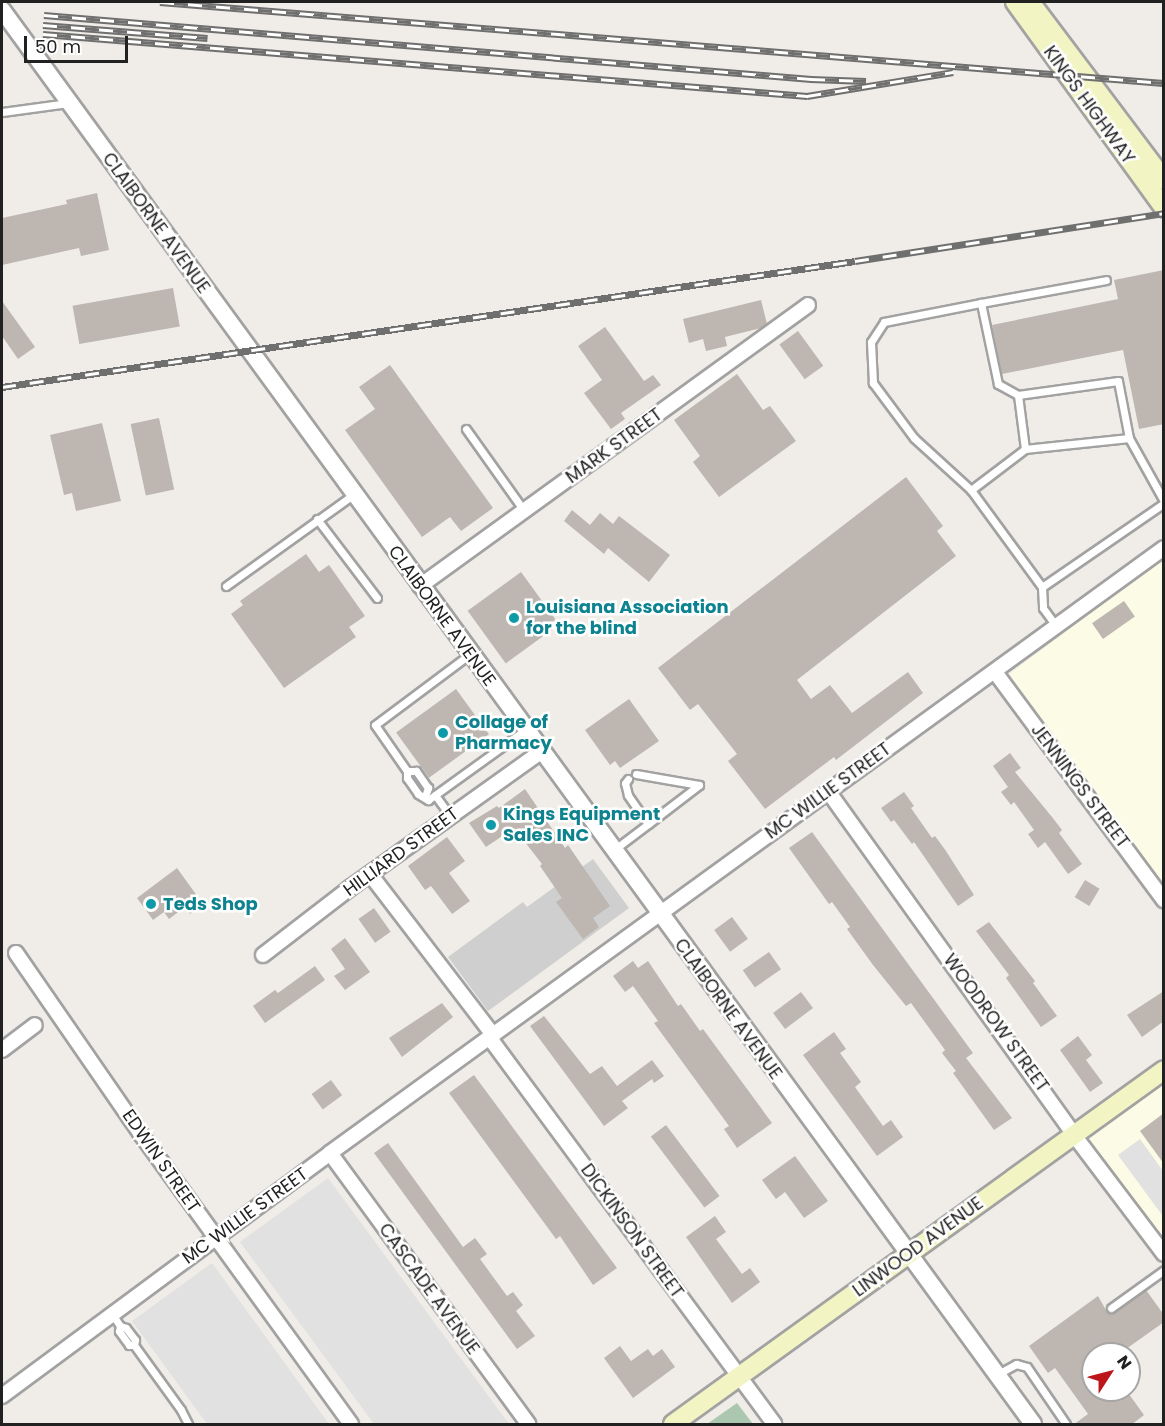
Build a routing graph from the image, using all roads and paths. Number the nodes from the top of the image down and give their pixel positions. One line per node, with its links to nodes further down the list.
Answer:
1 (1015, 2): 7 (main road, KINGS HIGHWAY)
2 (1030, 2): 6 (main road, KINGS HIGHWAY)
3 (2, 10): 4 (street, CLAIBORNE AVENUE)
4 (68, 103): 5 (lane); 16 (street, CLAIBORNE AVENUE)
5 (2, 112)
6 (1164, 180)
7 (1164, 208)
8 (1106, 280): 9 (lane)
9 (981, 303): 11 (lane); 15 (lane)
10 (808, 305): 18 (street, MARK STREET)
11 (1018, 394): 13 (lane); 14 (lane)
12 (466, 429): 18 (lane)
13 (1129, 438): 14 (lane); 17 (lane)
14 (1025, 449): 15 (lane)
15 (970, 490): 23 (lane)
16 (354, 494): 19 (lane); 22 (street, CLAIBORNE AVENUE)
17 (1164, 502): 23 (lane)
18 (525, 512): 22 (street, MARK STREET)
19 (317, 519): 21 (lane); 24 (lane)
20 (1164, 548): 25 (street, MC WILLIE STREET)
21 (226, 586)
22 (420, 586): 26 (street, CLAIBORNE AVENUE)
23 (1042, 587): 25 (lane)
24 (377, 598)
25 (1056, 626): 27 (street, MC WILLIE STREET)
26 (470, 654): 28 (street, CLAIBORNE AVENUE); 30 (lane)
27 (995, 672): 33 (street, MC WILLIE STREET); 40 (street, JENNINGS STREET)
28 (525, 730): 29 (street, CLAIBORNE AVENUE); 34 (lane)
29 (541, 752): 36 (street, HILLIARD STREET); 38 (street, CLAIBORNE AVENUE)
30 (407, 771): 35 (lane); 35 (lane)
31 (636, 774): 37 (lane)
32 (628, 779): 37 (lane)
33 (828, 790): 41 (street, MC WILLIE STREET); 48 (street, WOODROW STREET)
34 (435, 795): 35 (lane); 36 (lane)
35 (425, 796)
36 (450, 816): 39 (street, HILLIARD STREET)
37 (648, 824): 38 (lane)
38 (613, 850): 41 (street, CLAIBORNE AVENUE)
39 (370, 874): 43 (street, HILLIARD STREET); 45 (street, DICKINSON STREET)
40 (1164, 900)
41 (659, 914): 45 (street, MC WILLIE STREET); 52 (street, CLAIBORNE AVENUE)
42 (16, 953): 50 (street, EDWIN STREET)
43 (263, 955)
44 (35, 1025): 46 (street)
45 (491, 1036): 49 (street, MC WILLIE STREET); 57 (street, DICKINSON STREET)
46 (2, 1050)
47 (1164, 1070): 48 (main road, LINWOOD AVENUE)
48 (1074, 1135): 51 (street, WOODROW STREET); 52 (main road, LINWOOD AVENUE)
49 (330, 1153): 50 (street, MC WILLIE STREET); 61 (street, CASCADE AVENUE)
50 (215, 1238): 55 (street, MC WILLIE STREET); 60 (street, EDWIN STREET)
51 (1162, 1250)
52 (908, 1255): 56 (street, CLAIBORNE AVENUE); 57 (main road, LINWOOD AVENUE)
53 (1164, 1270): 54 (lane)
54 (1111, 1308)
55 (112, 1314): 58 (street, MC WILLIE STREET); 59 (lane)
56 (996, 1375): 64 (street, CLAIBORNE AVENUE); 65 (lane)
57 (739, 1377): 62 (main road, LINWOOD AVENUE); 63 (street, DICKINSON STREET)
58 (2, 1396)
59 (188, 1425)
60 (351, 1425)
61 (528, 1425)
62 (673, 1425)
63 (774, 1425)
64 (1033, 1425)
65 (1066, 1425)

